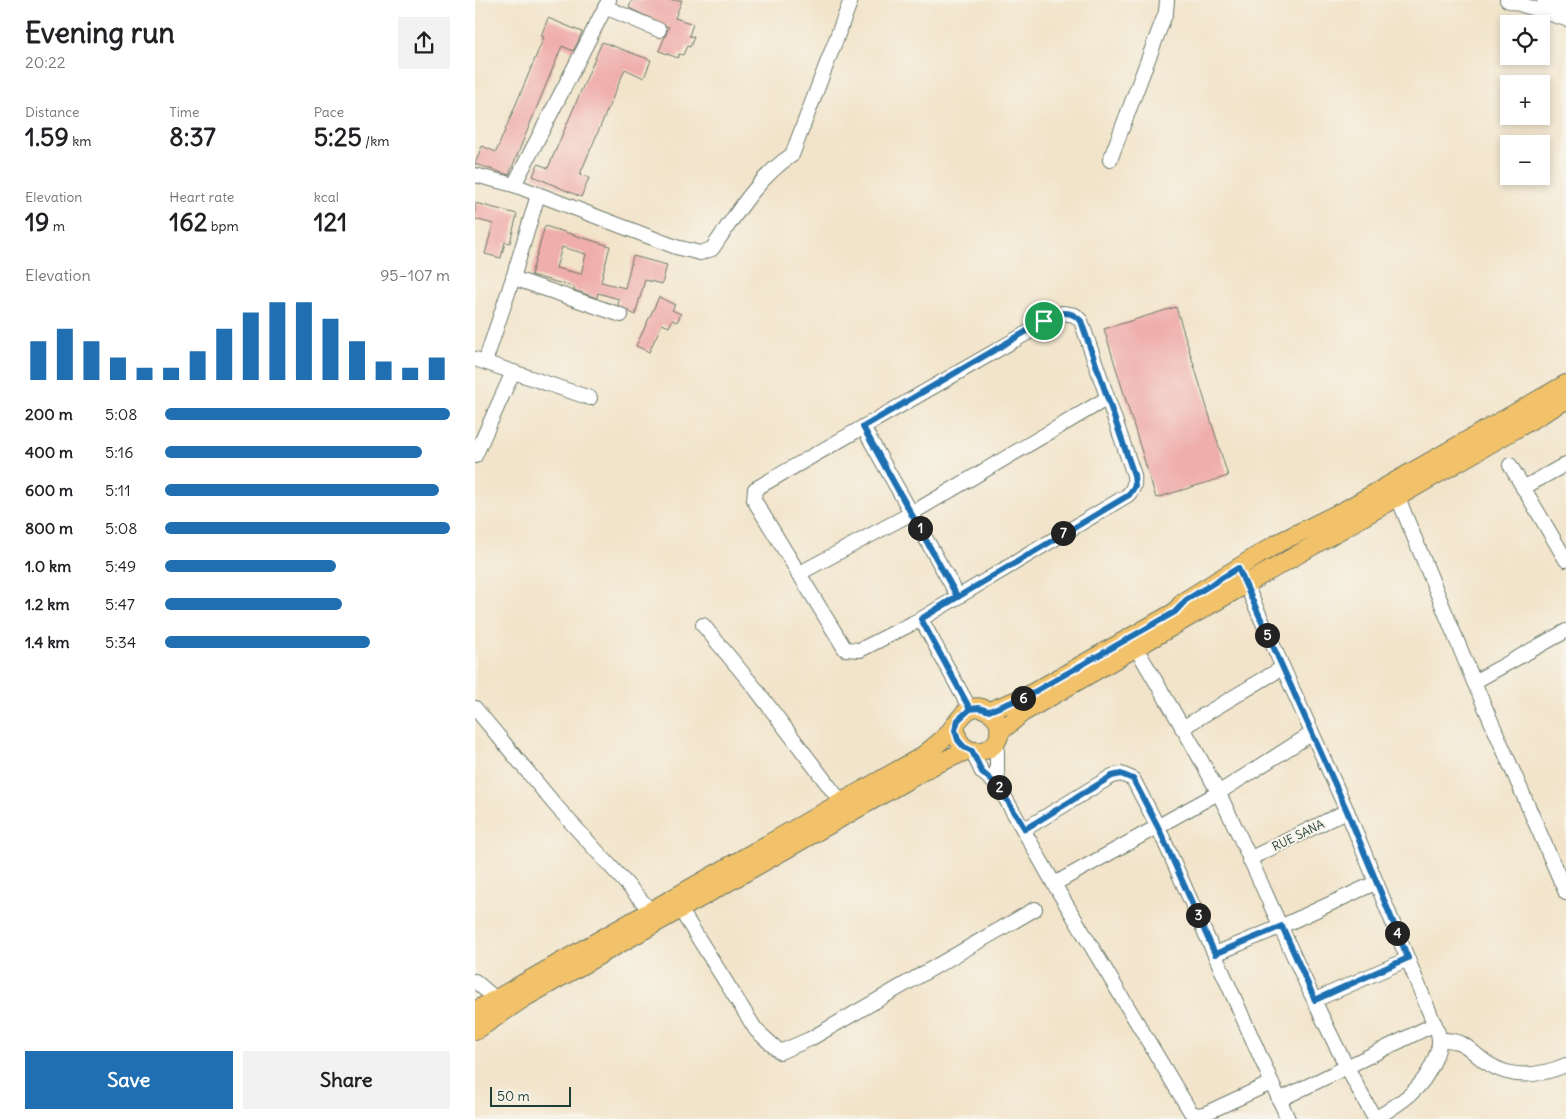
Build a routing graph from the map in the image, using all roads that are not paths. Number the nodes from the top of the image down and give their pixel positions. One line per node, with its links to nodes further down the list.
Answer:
1 (851, 0): 12 (street)
2 (1167, 0): 9 (street)
3 (1507, 0): 7 (street)
4 (1544, 0): 6 (street)
5 (607, 4): 8 (street); 11 (street)
6 (1566, 7)
7 (1566, 19)
8 (659, 30)
9 (1110, 160)
10 (475, 175): 11 (street)
11 (514, 185): 12 (street)
12 (538, 195): 13 (street)
13 (513, 278): 14 (street); 15 (street)
14 (621, 315)
15 (480, 361): 16 (street)
16 (513, 372): 18 (street); 22 (street)
17 (1566, 384): 29 (main road)
18 (590, 398)
19 (1106, 399): 21 (street); 27 (street); 32 (street)
20 (1566, 400): 26 (main road)
21 (863, 427): 27 (street); 30 (street)
22 (475, 456)
23 (1566, 464): 25 (street)
24 (1510, 465): 25 (street)
25 (1523, 488): 28 (street)
26 (1398, 498): 31 (main road); 38 (street)
27 (912, 513): 30 (street); 32 (street)
28 (1566, 560)
29 (1238, 568): 31 (street); 41 (main road)
30 (798, 574): 33 (street)
31 (1246, 585): 36 (main road); 37 (street)
32 (957, 596): 33 (street)
33 (921, 619): 40 (street)
34 (703, 625): 49 (street)
35 (1566, 631): 38 (street)
36 (1136, 648): 43 (street); 45 (main road)
37 (1282, 668): 43 (street); 44 (street)
38 (1473, 682): 56 (street)
39 (475, 708): 59 (street)
40 (970, 709): 41 (main road); 42 (main road)
41 (989, 711): 45 (main road)
42 (956, 726): 46 (main road); 49 (main road)
43 (1182, 728): 48 (street)
44 (1311, 734): 48 (street); 50 (street)
45 (998, 737): 46 (main road); 47 (street)
46 (970, 750): 47 (street); 58 (main road)
47 (999, 787): 52 (street)
48 (1217, 793): 51 (street); 53 (street)
49 (841, 802): 59 (main road)
50 (1347, 811): 53 (street, RUE SANA); 54 (street)
51 (1158, 827): 52 (street); 55 (street); 61 (street)
52 (1025, 829): 55 (street)
53 (1249, 859): 60 (street)
54 (1375, 883): 60 (street); 62 (street)
55 (1054, 884): 74 (street)
56 (1566, 893)
57 (1035, 909): 58 (street)
58 (680, 910): 68 (main road)
59 (651, 911): 64 (main road)
60 (1282, 926): 61 (street); 65 (street)
61 (1215, 954): 72 (street)
62 (1408, 958): 65 (street); 67 (street)
63 (475, 981): 64 (street)
64 (496, 999): 66 (main road)
65 (1315, 1000): 71 (street)
66 (475, 1011)
67 (1435, 1024): 69 (street); 71 (street)
68 (475, 1031)
69 (1440, 1040): 70 (street); 76 (street)
70 (1566, 1065)
71 (1347, 1068): 73 (street); 76 (street)
72 (1271, 1083): 73 (street); 74 (street)
73 (1279, 1100): 75 (street)
74 (1194, 1116)
75 (1288, 1119)
76 (1375, 1119)

